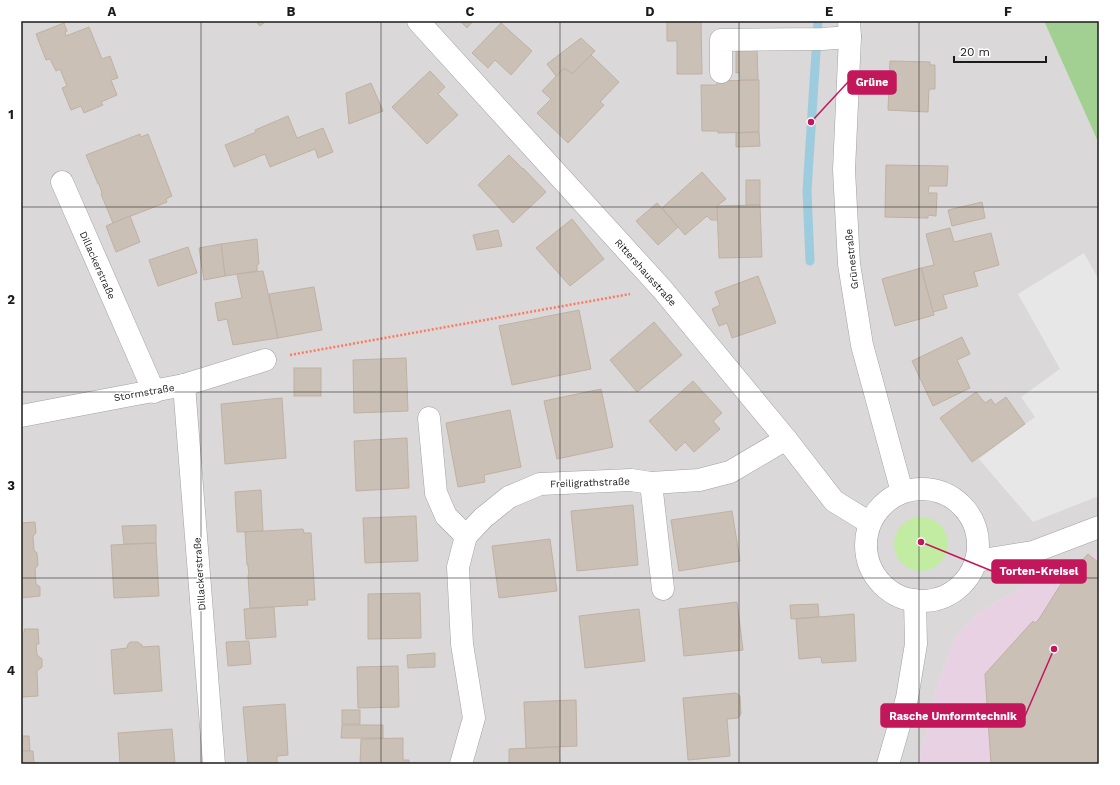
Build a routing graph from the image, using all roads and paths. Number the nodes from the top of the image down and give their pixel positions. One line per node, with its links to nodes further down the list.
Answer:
1 (418, 21): 5 (street, Rittershausstraße)
2 (849, 29): 3 (street); 13 (street, Grünestraße)
3 (721, 72)
4 (62, 182): 8 (street, Dillackerstraße)
5 (662, 288): 6 (path); 11 (street, Rittershausstraße)
6 (265, 360): 7 (street, Stormstraße)
7 (184, 385): 8 (street, Stormstraße); 20 (street, Dillackerstraße)
8 (154, 392): 9 (street, Stormstraße)
9 (21, 416)
10 (429, 418): 16 (street)
11 (786, 439): 12 (street, Freiligrathstraße); 14 (street, Rittershausstraße)
12 (651, 483): 16 (street, Freiligrathstraße); 18 (street)
13 (902, 492): 14 (street); 17 (street)
14 (870, 523): 19 (street)
15 (1099, 527): 17 (street)
16 (466, 536): 21 (street)
17 (976, 561): 19 (street)
18 (663, 589)
19 (915, 600): 22 (street)
20 (214, 764)
21 (462, 764)
22 (888, 764)

